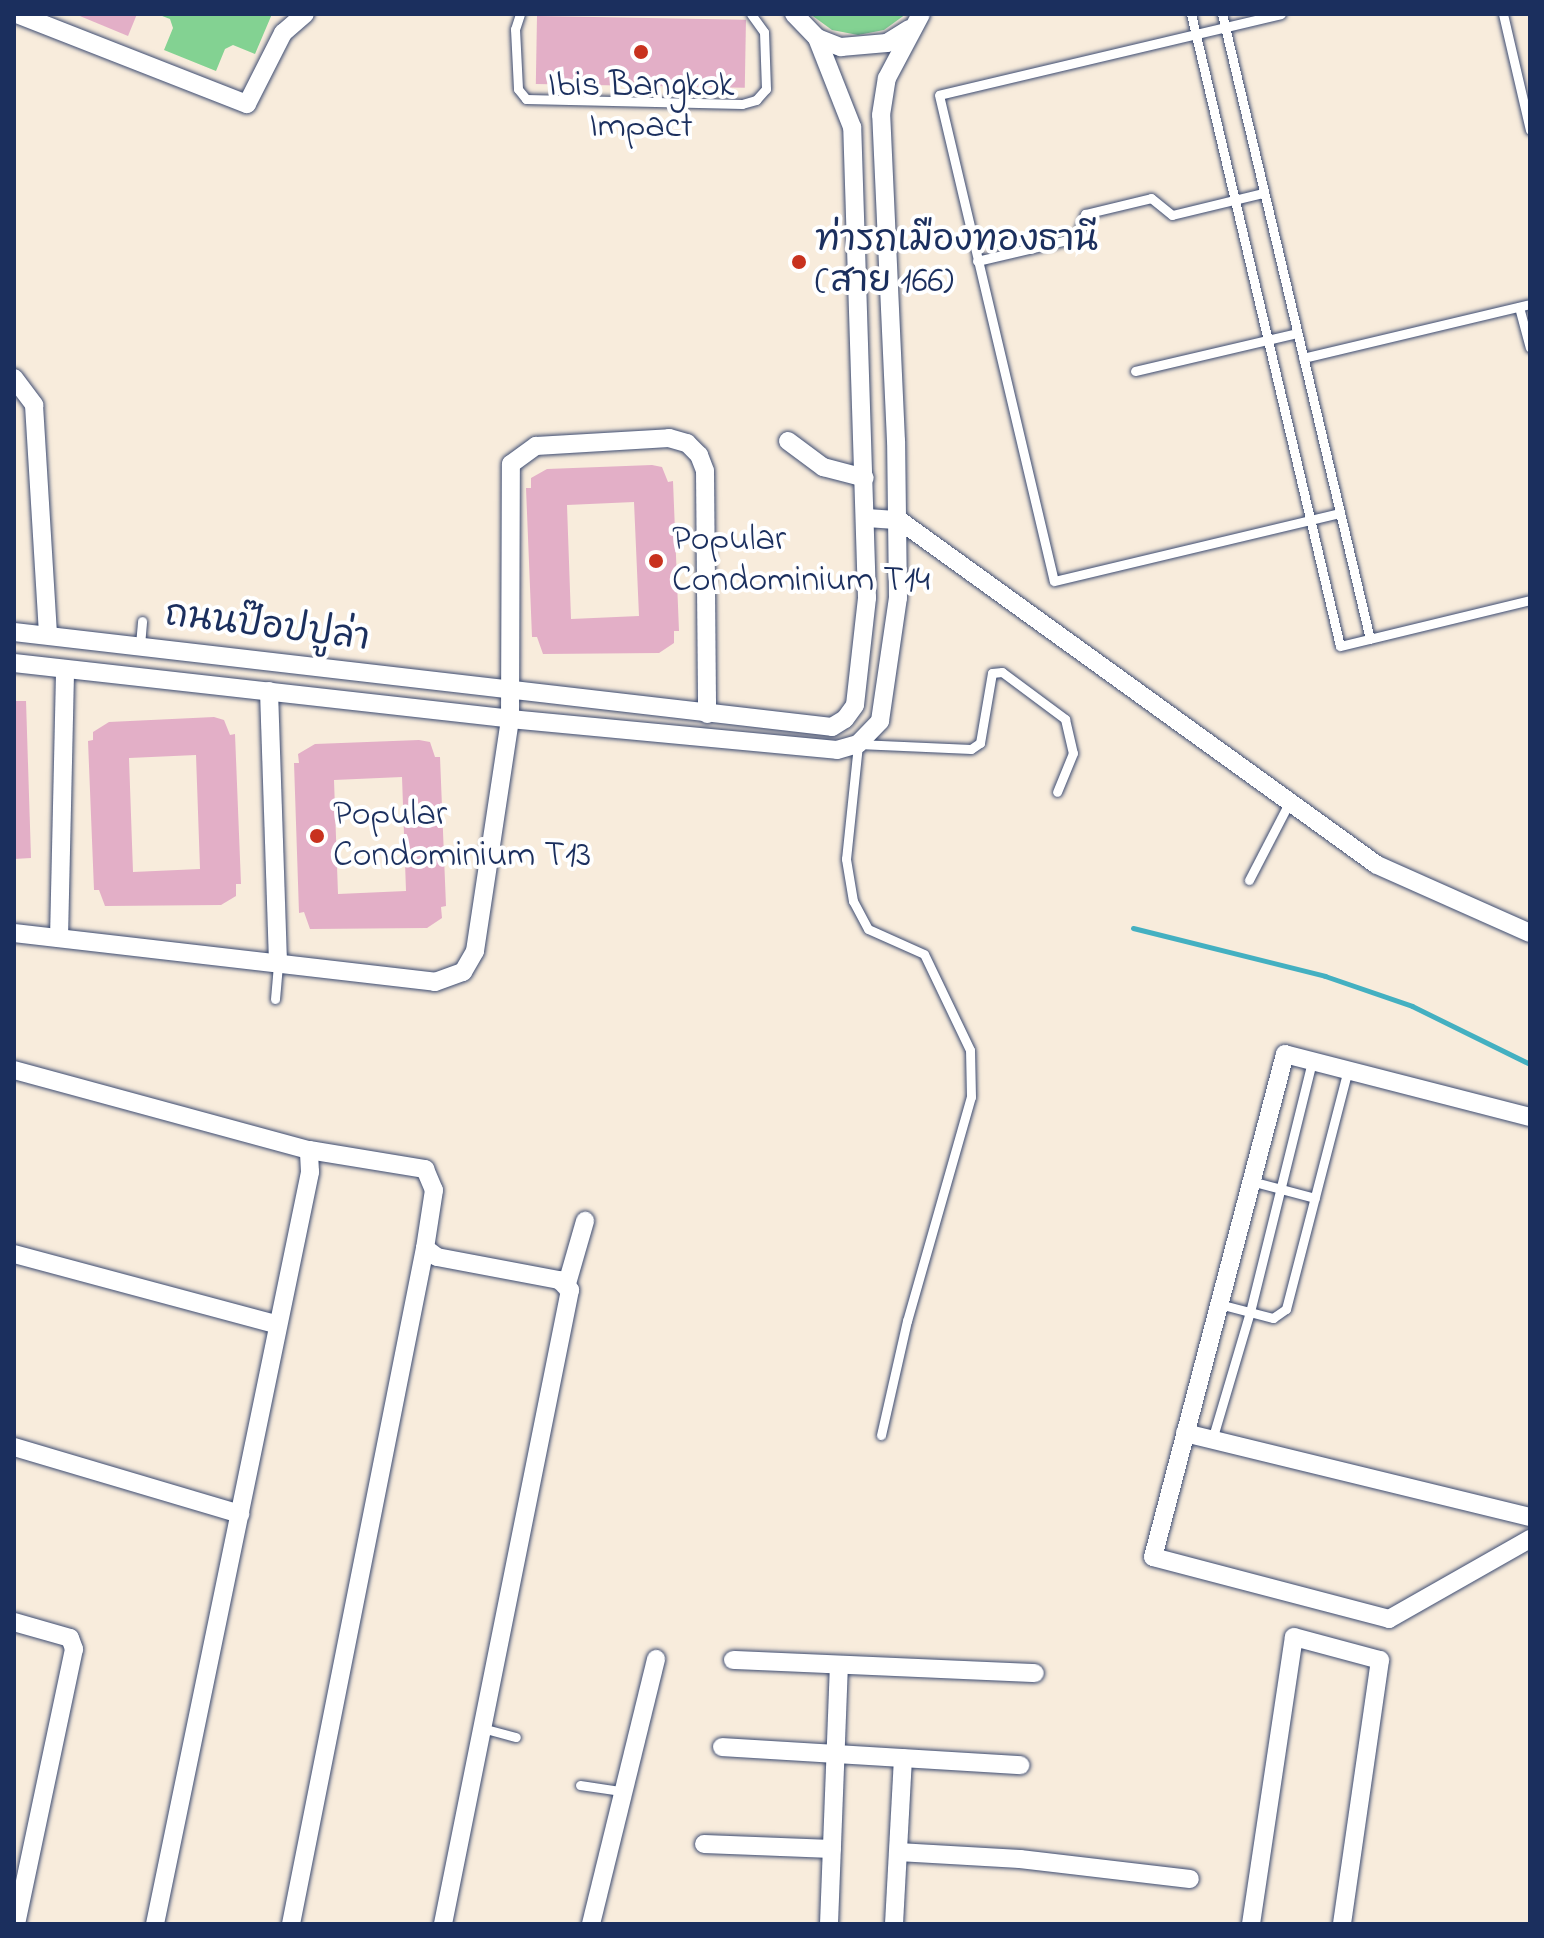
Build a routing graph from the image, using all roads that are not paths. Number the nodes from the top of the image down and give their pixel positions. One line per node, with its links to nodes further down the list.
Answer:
1 (17, 14): 2 (street)
2 (305, 14)
3 (520, 14): 4 (lane)
4 (751, 14)
5 (794, 14): 13 (street)
6 (1191, 14): 12 (lane)
7 (1222, 14): 11 (lane)
8 (1281, 14): 11 (lane)
9 (1503, 14): 14 (lane)
10 (916, 21): 13 (street); 18 (street)
11 (1225, 27): 12 (lane); 15 (lane)
12 (1195, 34): 16 (lane); 17 (lane)
13 (817, 38): 19 (street)
14 (1530, 130)
15 (1263, 193): 16 (lane); 22 (lane)
16 (1233, 200): 17 (lane); 23 (lane)
17 (977, 261): 33 (lane)
18 (886, 267): 19 (street); 32 (street)
19 (853, 269): 29 (street)
20 (1530, 304): 21 (lane)
21 (1519, 307): 24 (lane); 25 (lane)
22 (1297, 333): 23 (lane); 25 (lane)
23 (1267, 340): 26 (lane); 33 (lane)
24 (1530, 348)
25 (1303, 358): 30 (lane)
26 (1135, 371)
27 (14, 378): 37 (street)
28 (788, 441): 29 (street)
29 (865, 478): 31 (street)
30 (1340, 513): 33 (lane); 38 (lane)
31 (867, 518): 32 (street); 46 (street)
32 (899, 520): 47 (street); 49 (street)
33 (1310, 520): 38 (lane)
34 (1530, 600): 38 (lane)
35 (142, 621): 39 (lane)
36 (14, 632): 37 (street, ถนนป๊อปปูล่า)
37 (48, 635): 39 (street, ถนนป๊อปปูล่า)
38 (1370, 639)
39 (140, 645): 43 (street, ถนนป๊อปปูล่า)
40 (14, 663): 41 (street, ถนนป๊อปปูล่า)
41 (65, 669): 42 (street, ถนนป๊อปปูล่า); 53 (street)
42 (269, 691): 45 (street, ถนนป๊อปปูล่า); 54 (street)
43 (512, 691): 44 (street, ถนนป๊อปปูล่า); 44 (street); 45 (street)
44 (707, 714): 46 (street, ถนนป๊อปปูล่า)
45 (510, 719): 47 (street, ถนนป๊อปปูล่า); 54 (street)
46 (845, 719): 47 (street)
47 (858, 744): 48 (lane); 72 (lane)
48 (1057, 792)
49 (1290, 801): 50 (lane); 52 (street)
50 (1249, 880)
51 (14, 933): 53 (street)
52 (1530, 933)
53 (59, 938): 54 (street)
54 (278, 964): 55 (lane)
55 (275, 999)
56 (1312, 1061): 58 (street); 61 (street); 62 (lane)
57 (14, 1070): 60 (street)
58 (1348, 1070): 59 (street); 63 (lane)
59 (1530, 1117)
60 (309, 1150): 65 (street); 70 (street)
61 (1251, 1181): 62 (lane); 68 (street)
62 (1281, 1188): 63 (lane); 69 (lane)
63 (1315, 1198): 69 (lane)
64 (585, 1221): 67 (street)
65 (425, 1248): 67 (street); 97 (street)
66 (14, 1254): 70 (street)
67 (566, 1287): 83 (street)
68 (1219, 1304): 69 (lane); 71 (street)
69 (1250, 1312): 73 (lane)
70 (276, 1324): 75 (street)
71 (1185, 1433): 73 (street); 77 (street)
72 (881, 1435)
73 (1212, 1440): 76 (street)
74 (14, 1447): 75 (street)
75 (240, 1514): 96 (street)
76 (1530, 1517)
77 (1530, 1539)
78 (14, 1622): 95 (street)
79 (656, 1659): 90 (street)
80 (733, 1660): 81 (street)
81 (839, 1665): 82 (street); 86 (street)
82 (1035, 1673)
83 (482, 1728): 84 (lane); 98 (street)
84 (516, 1737)
85 (722, 1747): 86 (street)
86 (836, 1754): 87 (street); 92 (street)
87 (903, 1758): 88 (street); 93 (street)
88 (1020, 1765)
89 (580, 1785): 90 (lane)
90 (620, 1791): 99 (street)
91 (704, 1844): 92 (street)
92 (832, 1849): 100 (street)
93 (898, 1852): 94 (street); 101 (street)
94 (1190, 1879)
95 (16, 1924)
96 (155, 1924)
97 (291, 1924)
98 (443, 1924)
99 (591, 1924)
100 (829, 1924)
101 (894, 1924)
102 (1251, 1924): 103 (street)
103 (1342, 1924)

